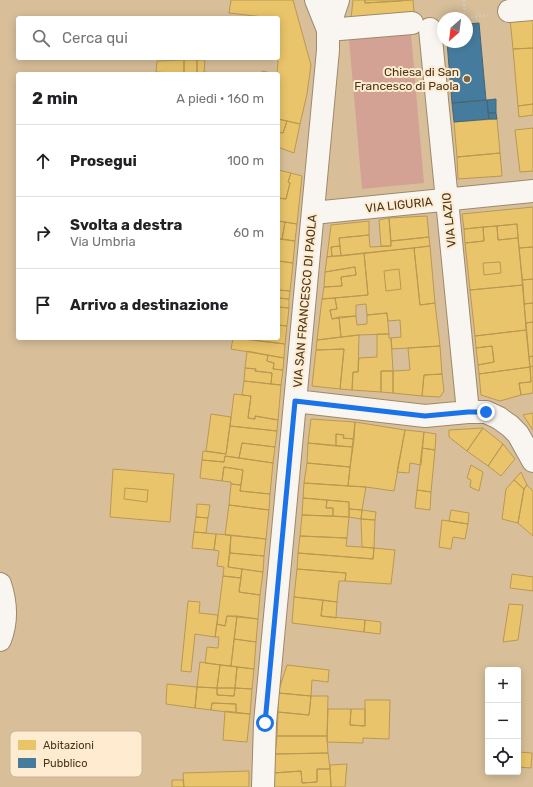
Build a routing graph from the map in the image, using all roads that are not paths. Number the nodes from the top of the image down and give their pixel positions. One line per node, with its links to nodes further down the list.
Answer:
1 (316, 0): 5 (street, VIA SAN FRANCESCO DI PAOLA)
2 (338, 0): 5 (street, VIA SAN FRANCESCO DI PAOLA)
3 (533, 9): 4 (street)
4 (509, 11)
5 (328, 30): 7 (street, VIA LAZIO); 8 (street, VIA SAN FRANCESCO DI PAOLA)
6 (533, 191): 7 (street, VIA LIGURIA)
7 (447, 200): 8 (street, VIA LIGURIA); 10 (street, VIA LAZIO)
8 (313, 213): 9 (street, VIA SAN FRANCESCO DI PAOLA)
9 (295, 401): 10 (street); 14 (street, VIA SAN FRANCESCO DI PAOLA)
10 (468, 412): 11 (street)
11 (533, 461)
12 (0, 584): 13 (street)
13 (0, 640)
14 (263, 787)

